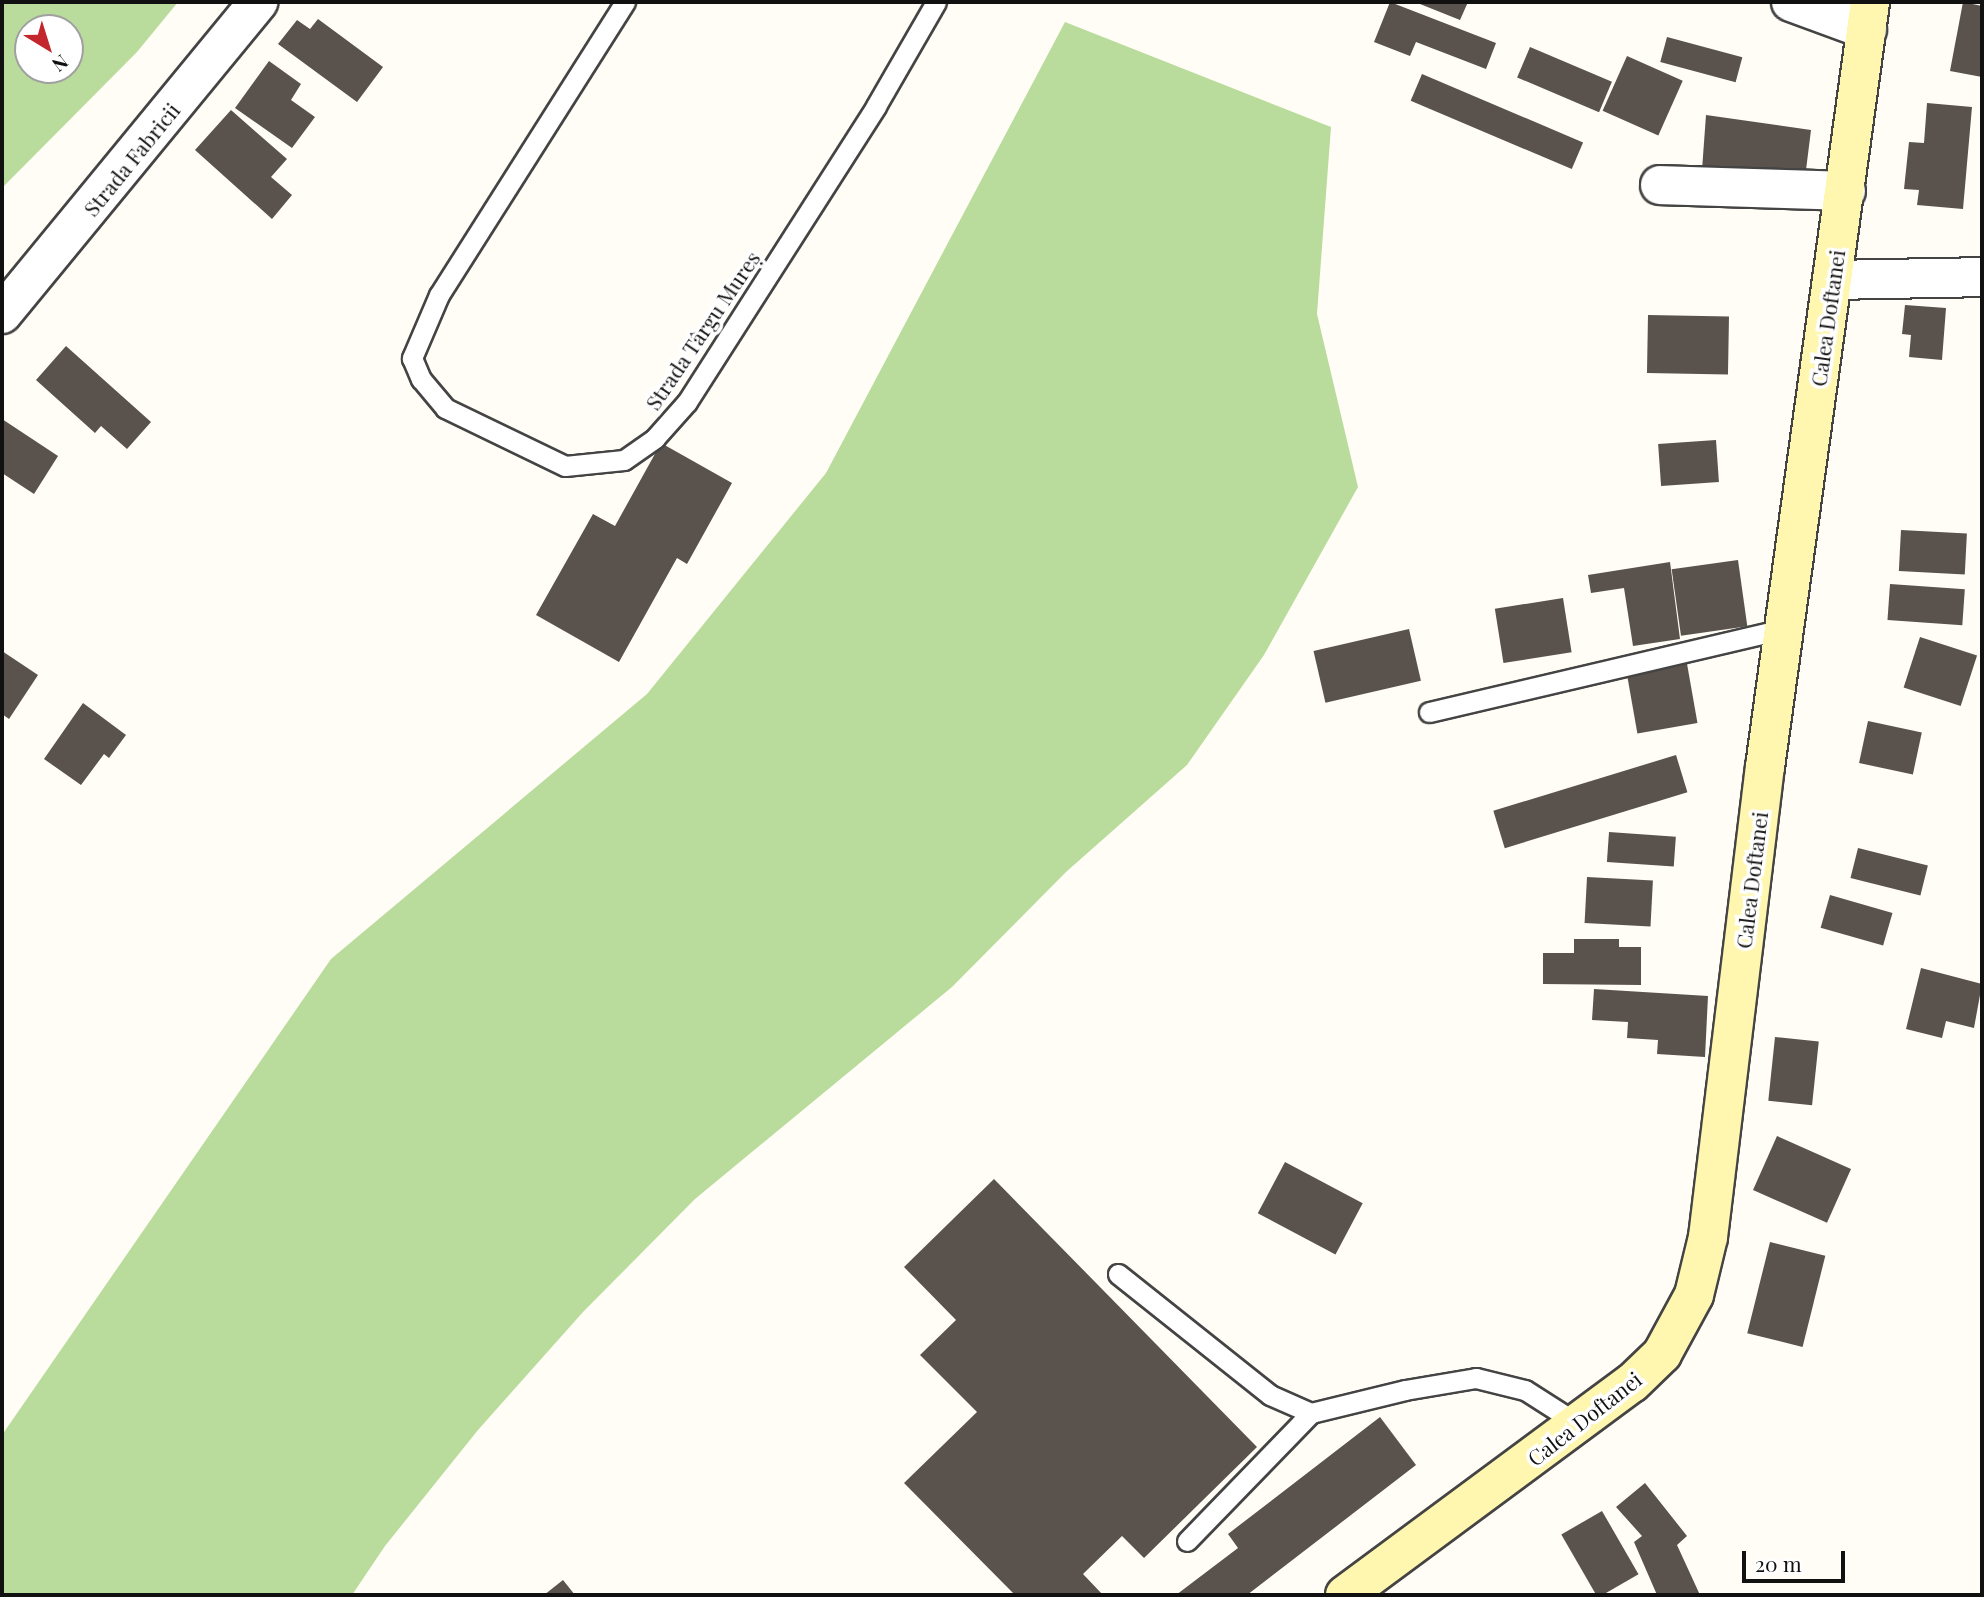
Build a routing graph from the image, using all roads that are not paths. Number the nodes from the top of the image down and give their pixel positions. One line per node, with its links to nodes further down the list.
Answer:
1 (258, 2): 10 (street, Strada Fabricii)
2 (625, 2): 3 (lane, Strada Târgu Mureș)
3 (936, 2)
4 (1791, 2): 5 (street)
5 (1868, 16): 7 (main road, Calea Doftanei)
6 (1660, 185): 7 (street)
7 (1846, 191): 9 (main road, Calea Doftanei)
8 (1982, 277): 9 (street)
9 (1832, 280): 11 (main road, Calea Doftanei)
10 (2, 314)
11 (1784, 629): 12 (lane); 15 (main road, Calea Doftanei)
12 (1429, 712)
13 (1118, 1274): 14 (lane)
14 (1311, 1413): 15 (lane); 16 (lane)
15 (1580, 1425): 17 (main road, Calea Doftanei)
16 (1186, 1541)
17 (1345, 1595)

